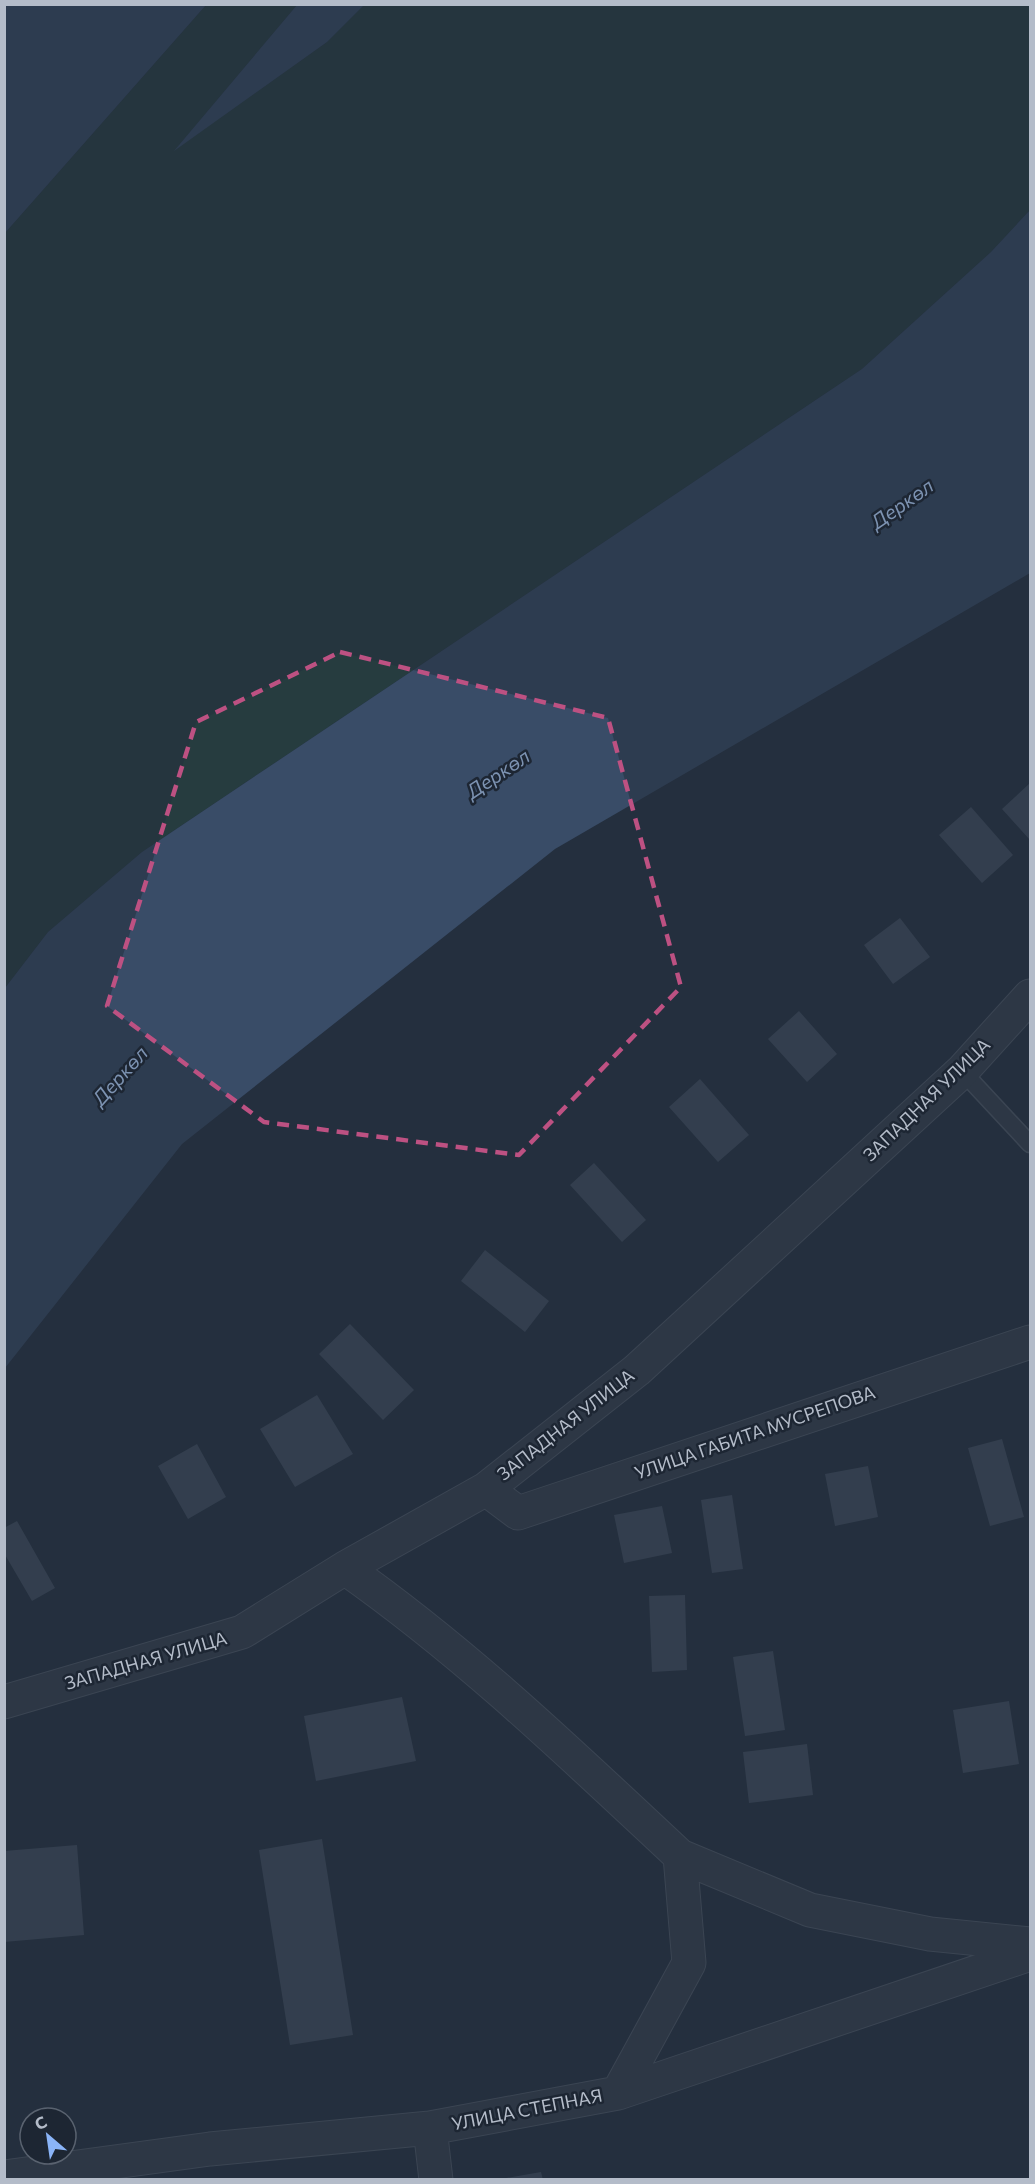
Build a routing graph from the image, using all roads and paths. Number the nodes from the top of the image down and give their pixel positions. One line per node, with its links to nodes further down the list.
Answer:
1 (1030, 996): 2 (street, ЗАПАДНАЯ УЛИЦА)
2 (962, 1071): 3 (lane); 5 (street, ЗАПАДНАЯ УЛИЦА)
3 (1030, 1144)
4 (1030, 1342): 5 (street, УЛИЦА ГАБИТА МУСРЕПОВА)
5 (486, 1489): 6 (street, ЗАПАДНАЯ УЛИЦА)
6 (345, 1568): 7 (street, ЗАПАДНАЯ УЛИЦА); 8 (street)
7 (4, 1702)
8 (680, 1856): 9 (street); 11 (street)
9 (1030, 1944)
10 (1030, 1954): 11 (street, УЛИЦА СТЕПНАЯ)
11 (618, 2093): 12 (street, УЛИЦА СТЕПНАЯ)
12 (430, 2128): 13 (street, УЛИЦА СТЕПНАЯ); 14 (street)
13 (4, 2177)
14 (436, 2180)

